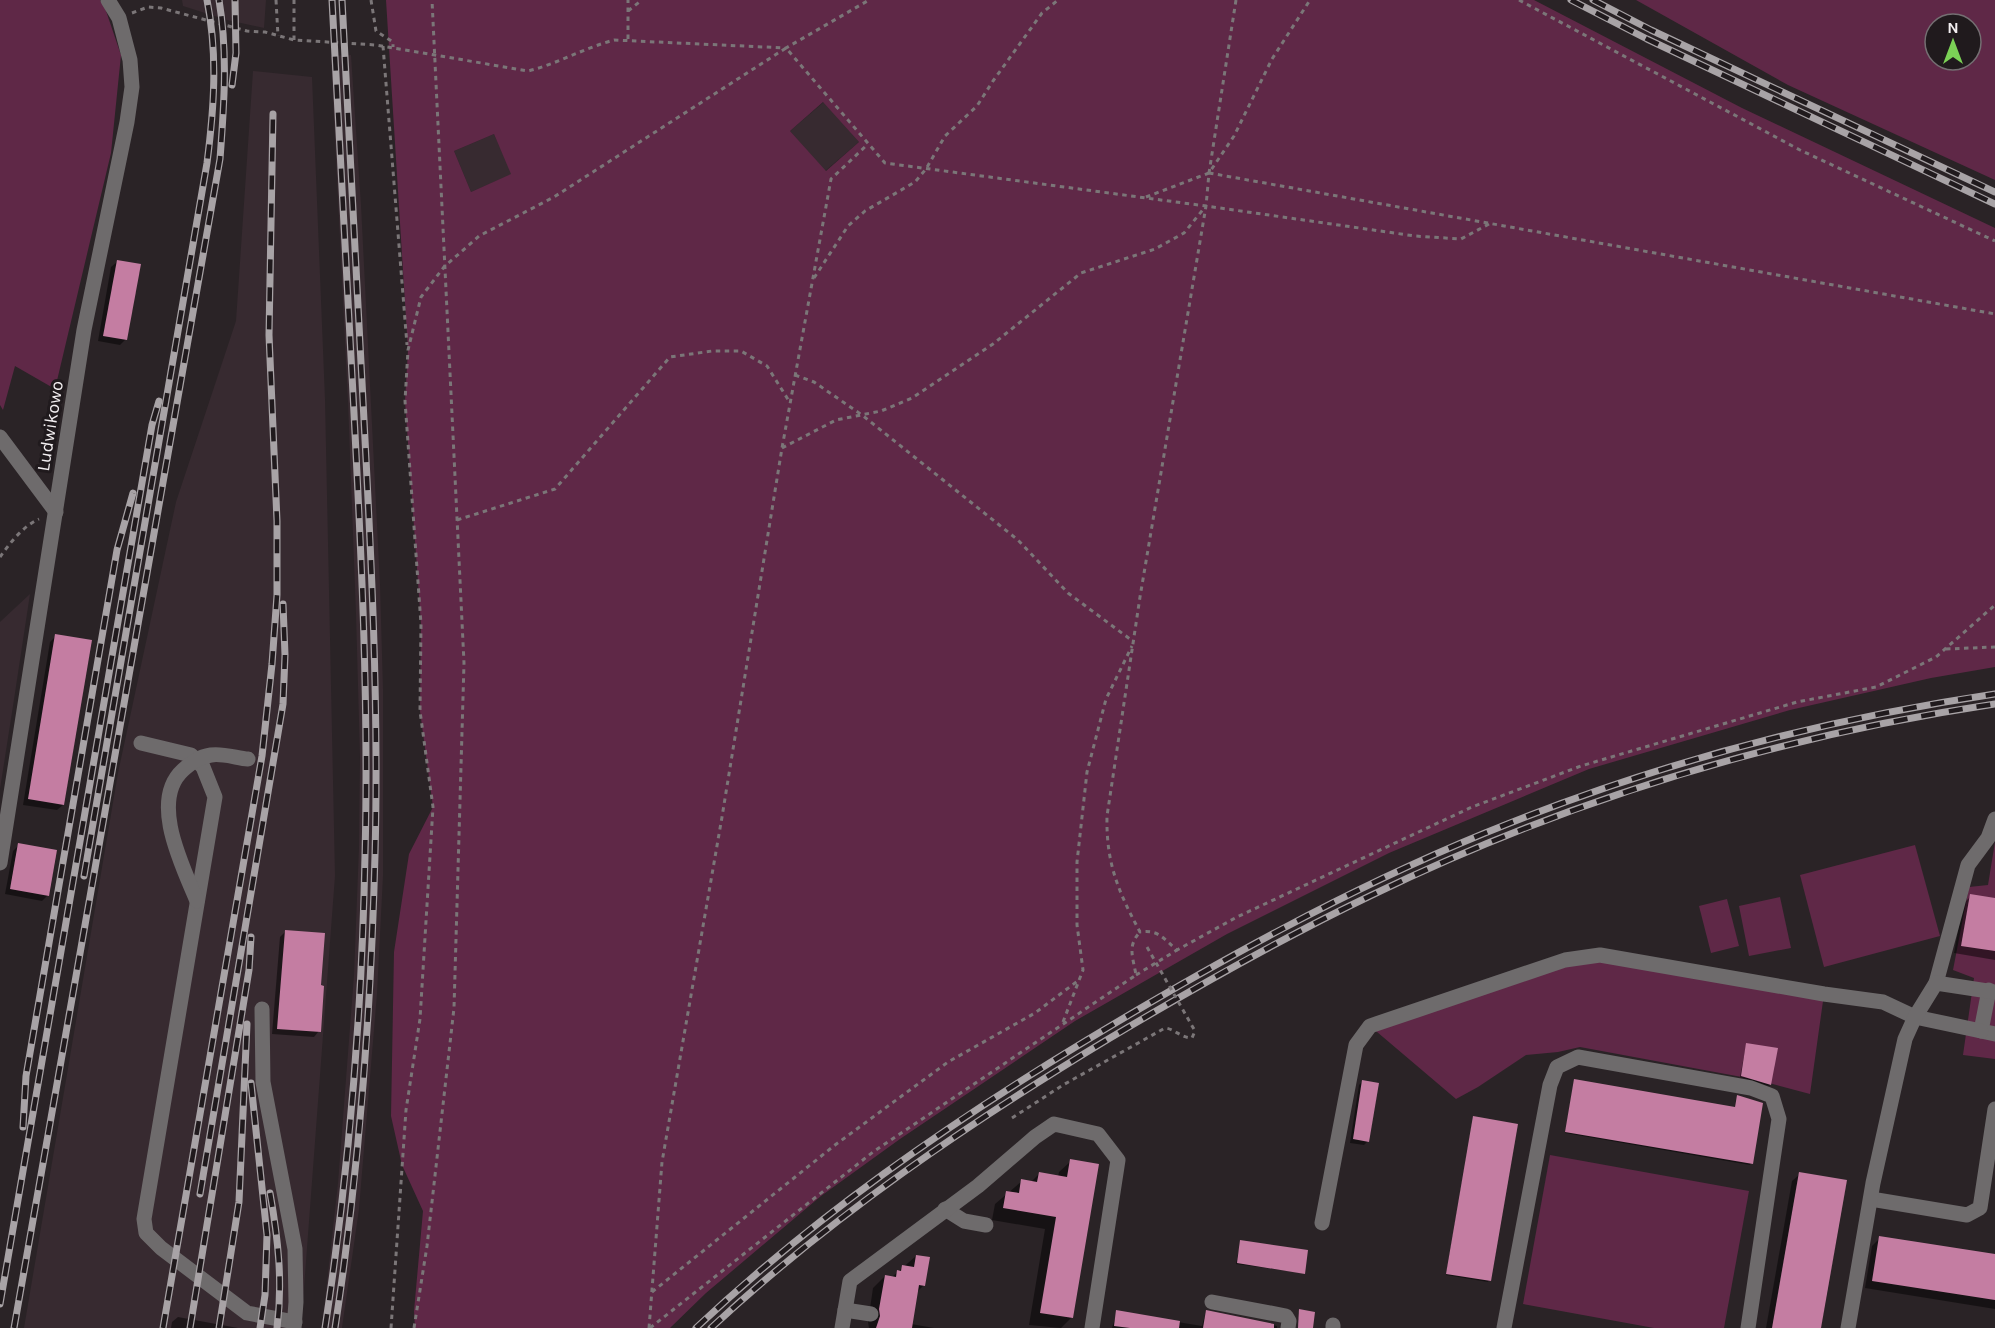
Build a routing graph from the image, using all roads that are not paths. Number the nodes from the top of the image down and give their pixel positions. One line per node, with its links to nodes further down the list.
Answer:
1 (108, 0): 3 (street, Ludwikowo)
2 (0, 437): 3 (street)
3 (56, 512): 8 (street, Ludwikowo)
4 (141, 743): 5 (street)
5 (195, 759): 6 (street); 9 (street); 9 (street)
6 (248, 759)
7 (1995, 819): 10 (street)
8 (0, 863)
9 (198, 902): 23 (street)
10 (1936, 983): 11 (street); 13 (street)
11 (1992, 991): 14 (street)
12 (262, 1009): 23 (street)
13 (1914, 1017): 14 (street); 16 (street); 18 (street)
14 (1988, 1032)
15 (1995, 1109): 16 (street)
16 (1871, 1199): 29 (street)
17 (945, 1209): 19 (street); 21 (street); 25 (street)
18 (1322, 1223)
19 (986, 1225)
20 (1212, 1302): 26 (street)
21 (845, 1310): 22 (street); 24 (street)
22 (871, 1314)
23 (295, 1325)
24 (842, 1328)
25 (1092, 1328)
26 (1288, 1328)
27 (1504, 1328): 28 (street)
28 (1748, 1328)
29 (1848, 1328)

